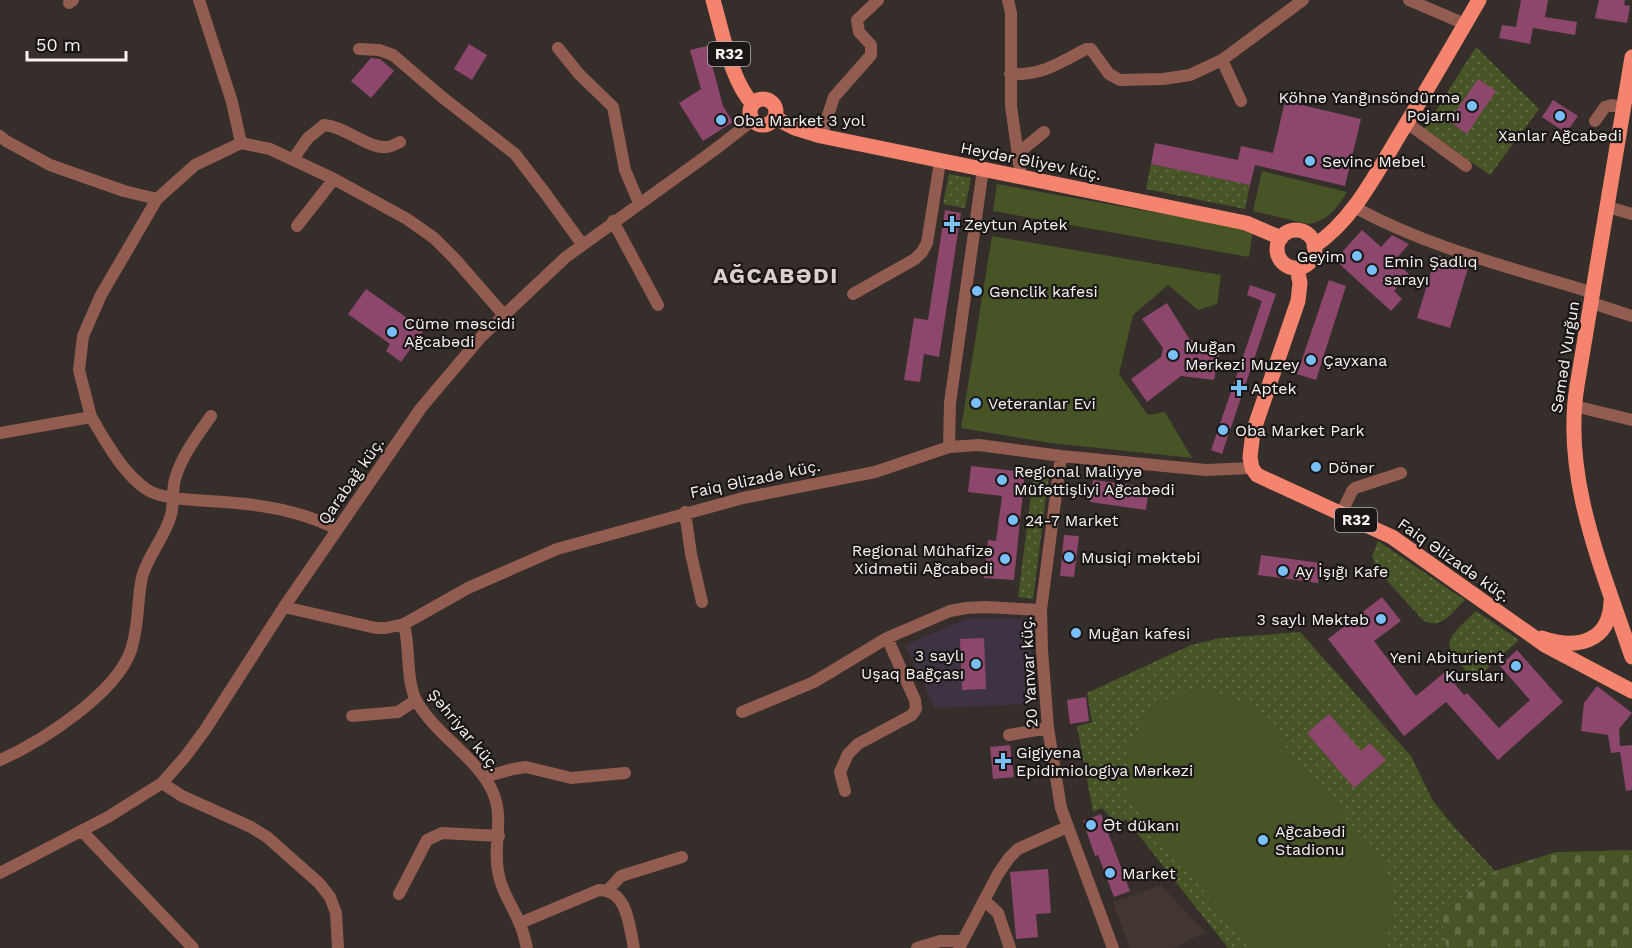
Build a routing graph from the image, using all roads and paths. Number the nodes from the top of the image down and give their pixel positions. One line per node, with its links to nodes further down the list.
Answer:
1 (199, 0): 25 (street)
2 (713, 0): 15 (main road, R32)
3 (878, 0): 23 (street)
4 (1008, 0): 13 (street)
5 (1303, 0): 12 (street)
6 (1409, 0): 8 (street)
7 (1479, 0): 8 (main road)
8 (1465, 24): 20 (main road)
9 (558, 48): 34 (street)
10 (359, 49): 41 (street)
11 (1632, 57): 16 (main road, Səməd Vurğun)
12 (1222, 60): 13 (street); 14 (street)
13 (1010, 74): 26 (street)
14 (1241, 101)
15 (753, 104): 17 (main road); 18 (main road)
16 (1623, 108): 19 (street); 36 (main road, Səməd Vurğun)
17 (775, 118): 18 (main road); 23 (main road, Heydər Əliyev küç.)
18 (753, 120): 34 (street, Qarabağ küç.)
19 (1595, 121)
20 (1407, 123): 29 (street); 35 (main road)
21 (1044, 132): 26 (street)
22 (0, 136): 33 (street)
23 (821, 136): 28 (main road, Heydər Əliyev küç.)
24 (400, 142): 27 (street)
25 (241, 143): 27 (street); 33 (street)
26 (1018, 153): 31 (street)
27 (293, 159): 32 (street)
28 (940, 162): 30 (main road, Heydər Əliyev küç.); 44 (street)
29 (1466, 166)
30 (983, 169): 31 (main road, Heydər Əliyev küç.); 54 (street)
31 (1022, 177): 40 (main road, Heydər Əliyev küç.)
32 (334, 179): 39 (street); 47 (street)
33 (157, 199): 51 (street)
34 (639, 203): 38 (street, Qarabağ küç.)
35 (1354, 207): 42 (main road); 45 (street)
36 (1608, 207): 37 (street); 45 (main road, Səməd Vurğun)
37 (1632, 214)
38 (613, 222): 41 (street, Qarabağ küç.); 46 (street)
39 (297, 226)
40 (1281, 238): 42 (main road); 43 (main road)
41 (582, 244): 47 (street, Qarabağ küç.)
42 (1314, 246): 43 (main road)
43 (1297, 268): 56 (main road)
44 (853, 294)
45 (1593, 298): 48 (street); 49 (main road, Səməd Vurğun)
46 (658, 305)
47 (503, 314): 61 (street, Qarabağ küç.)
48 (1632, 316)
49 (1574, 406): 52 (street); 62 (main road, Səməd Vurğun)
50 (211, 416): 58 (street)
51 (92, 417): 53 (street); 58 (street)
52 (1632, 420)
53 (0, 433)
54 (949, 447): 55 (street, Faiq Əlizadə küç.); 59 (street, Faiq Əlizadə küç.)
55 (1061, 456): 56 (street, Faiq Əlizadə küç.); 65 (street, 20 Yanvar küç.)
56 (1252, 468): 60 (main road, Faiq Əlizadə küç. / R32)
57 (1401, 473): 60 (street)
58 (174, 498): 61 (street); 76 (street)
59 (685, 512): 63 (street); 66 (street, Faiq Əlizadə küç.)
60 (1341, 514): 67 (main road, Faiq Əlizadə küç. / R32)
61 (337, 529): 64 (street, Qarabağ küç.)
62 (1611, 595): 67 (main road); 69 (main road, Səməd Vurğun)
63 (702, 602)
64 (284, 607): 66 (street, Faiq Əlizadə küç.); 79 (street, Qarabağ küç.)
65 (1041, 610): 68 (street); 74 (street, 20 Yanvar küç.)
66 (404, 624): 71 (street, Şəhriyar küç.)
67 (1529, 634): 70 (main road, Faiq Əlizadə küç. / R32)
68 (887, 638): 72 (street); 80 (street)
69 (1632, 657)
70 (1632, 691)
71 (416, 700): 73 (street); 78 (street, Şəhriyar küç.)
72 (742, 712)
73 (352, 716)
74 (1048, 728): 75 (street); 81 (street, 20 Yanvar küç.)
75 (1009, 735)
76 (0, 760)
77 (625, 773): 78 (street)
78 (485, 777): 83 (street, Şəhriyar küç.)
79 (162, 783): 82 (street, Qarabağ küç.); 92 (street)
80 (845, 791)
81 (1066, 827): 88 (street); 97 (street, 20 Yanvar küç.)
82 (82, 831): 85 (street, Qarabağ küç.); 91 (street)
83 (499, 836): 87 (street); 89 (street, Şəhriyar küç.)
84 (682, 857): 86 (street)
85 (0, 873)
86 (608, 890): 89 (street); 94 (street)
87 (399, 894)
88 (985, 900): 90 (street); 96 (street)
89 (520, 923): 93 (street, Şəhriyar küç.)
90 (960, 944): 95 (street)
91 (193, 948)
92 (338, 948)
93 (527, 948)
94 (634, 948)
95 (917, 948)
96 (1010, 948)
97 (1113, 948)

